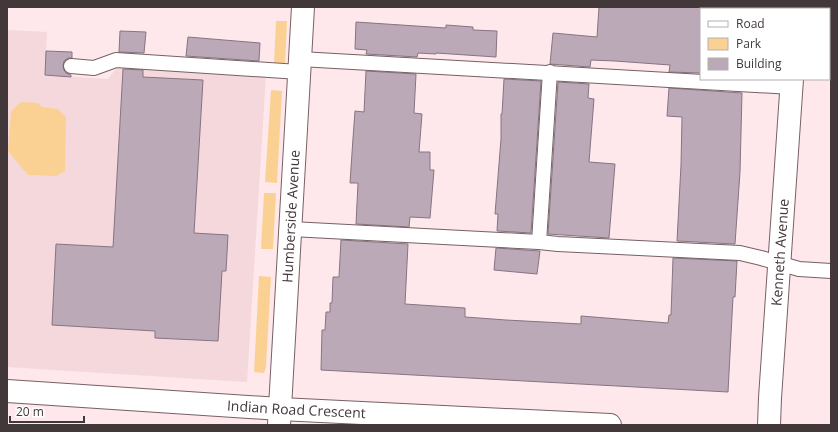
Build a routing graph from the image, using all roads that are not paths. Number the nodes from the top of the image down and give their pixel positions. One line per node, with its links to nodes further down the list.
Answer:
1 (303, 7): 2 (street, Humberside Avenue)
2 (299, 65): 3 (lane); 4 (lane); 8 (street, Humberside Avenue)
3 (71, 66)
4 (550, 72): 5 (lane); 9 (lane)
5 (700, 79)
6 (726, 80): 7 (lane)
7 (792, 83): 10 (street, Kenneth Avenue)
8 (291, 229): 9 (lane); 13 (street, Humberside Avenue)
9 (539, 242): 10 (lane)
10 (780, 264): 11 (lane); 15 (street, Kenneth Avenue)
11 (831, 271)
12 (7, 391): 13 (street, Indian Road Crescent)
13 (280, 417): 14 (street, Indian Road Crescent)
14 (610, 425)
15 (769, 425)

